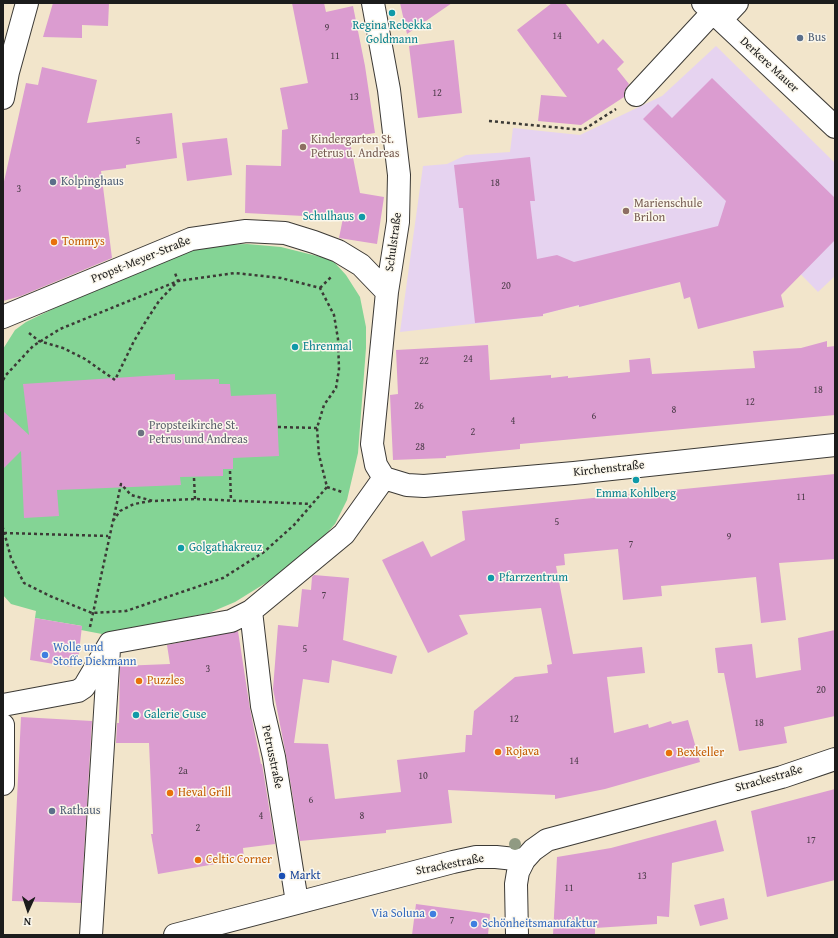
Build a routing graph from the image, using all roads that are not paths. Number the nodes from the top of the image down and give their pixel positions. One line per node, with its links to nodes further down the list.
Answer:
1 (27, 3): 5 (street)
2 (374, 3): 9 (street, Schulstraße)
3 (737, 3): 4 (street)
4 (712, 12): 6 (street); 8 (street, Derkere Mauer)
5 (6, 72): 7 (street)
6 (636, 95)
7 (3, 98)
8 (835, 127)
9 (387, 292): 10 (street, Propst-Meyer-Straße); 12 (street, Schulstraße)
10 (3, 317)
11 (835, 445): 12 (street, Kirchenstraße)
12 (384, 478): 13 (street)
13 (251, 611): 14 (street); 20 (street, Petrusstraße)
14 (110, 643): 15 (street); 21 (street)
15 (3, 705)
16 (3, 726): 18 (street)
17 (835, 759): 19 (street, Strackestraße)
18 (3, 784)
19 (524, 860): 20 (street, Strackestraße); 23 (street)
20 (297, 902): 22 (street, Strackestraße)
21 (91, 935)
22 (174, 935)
23 (517, 935)

